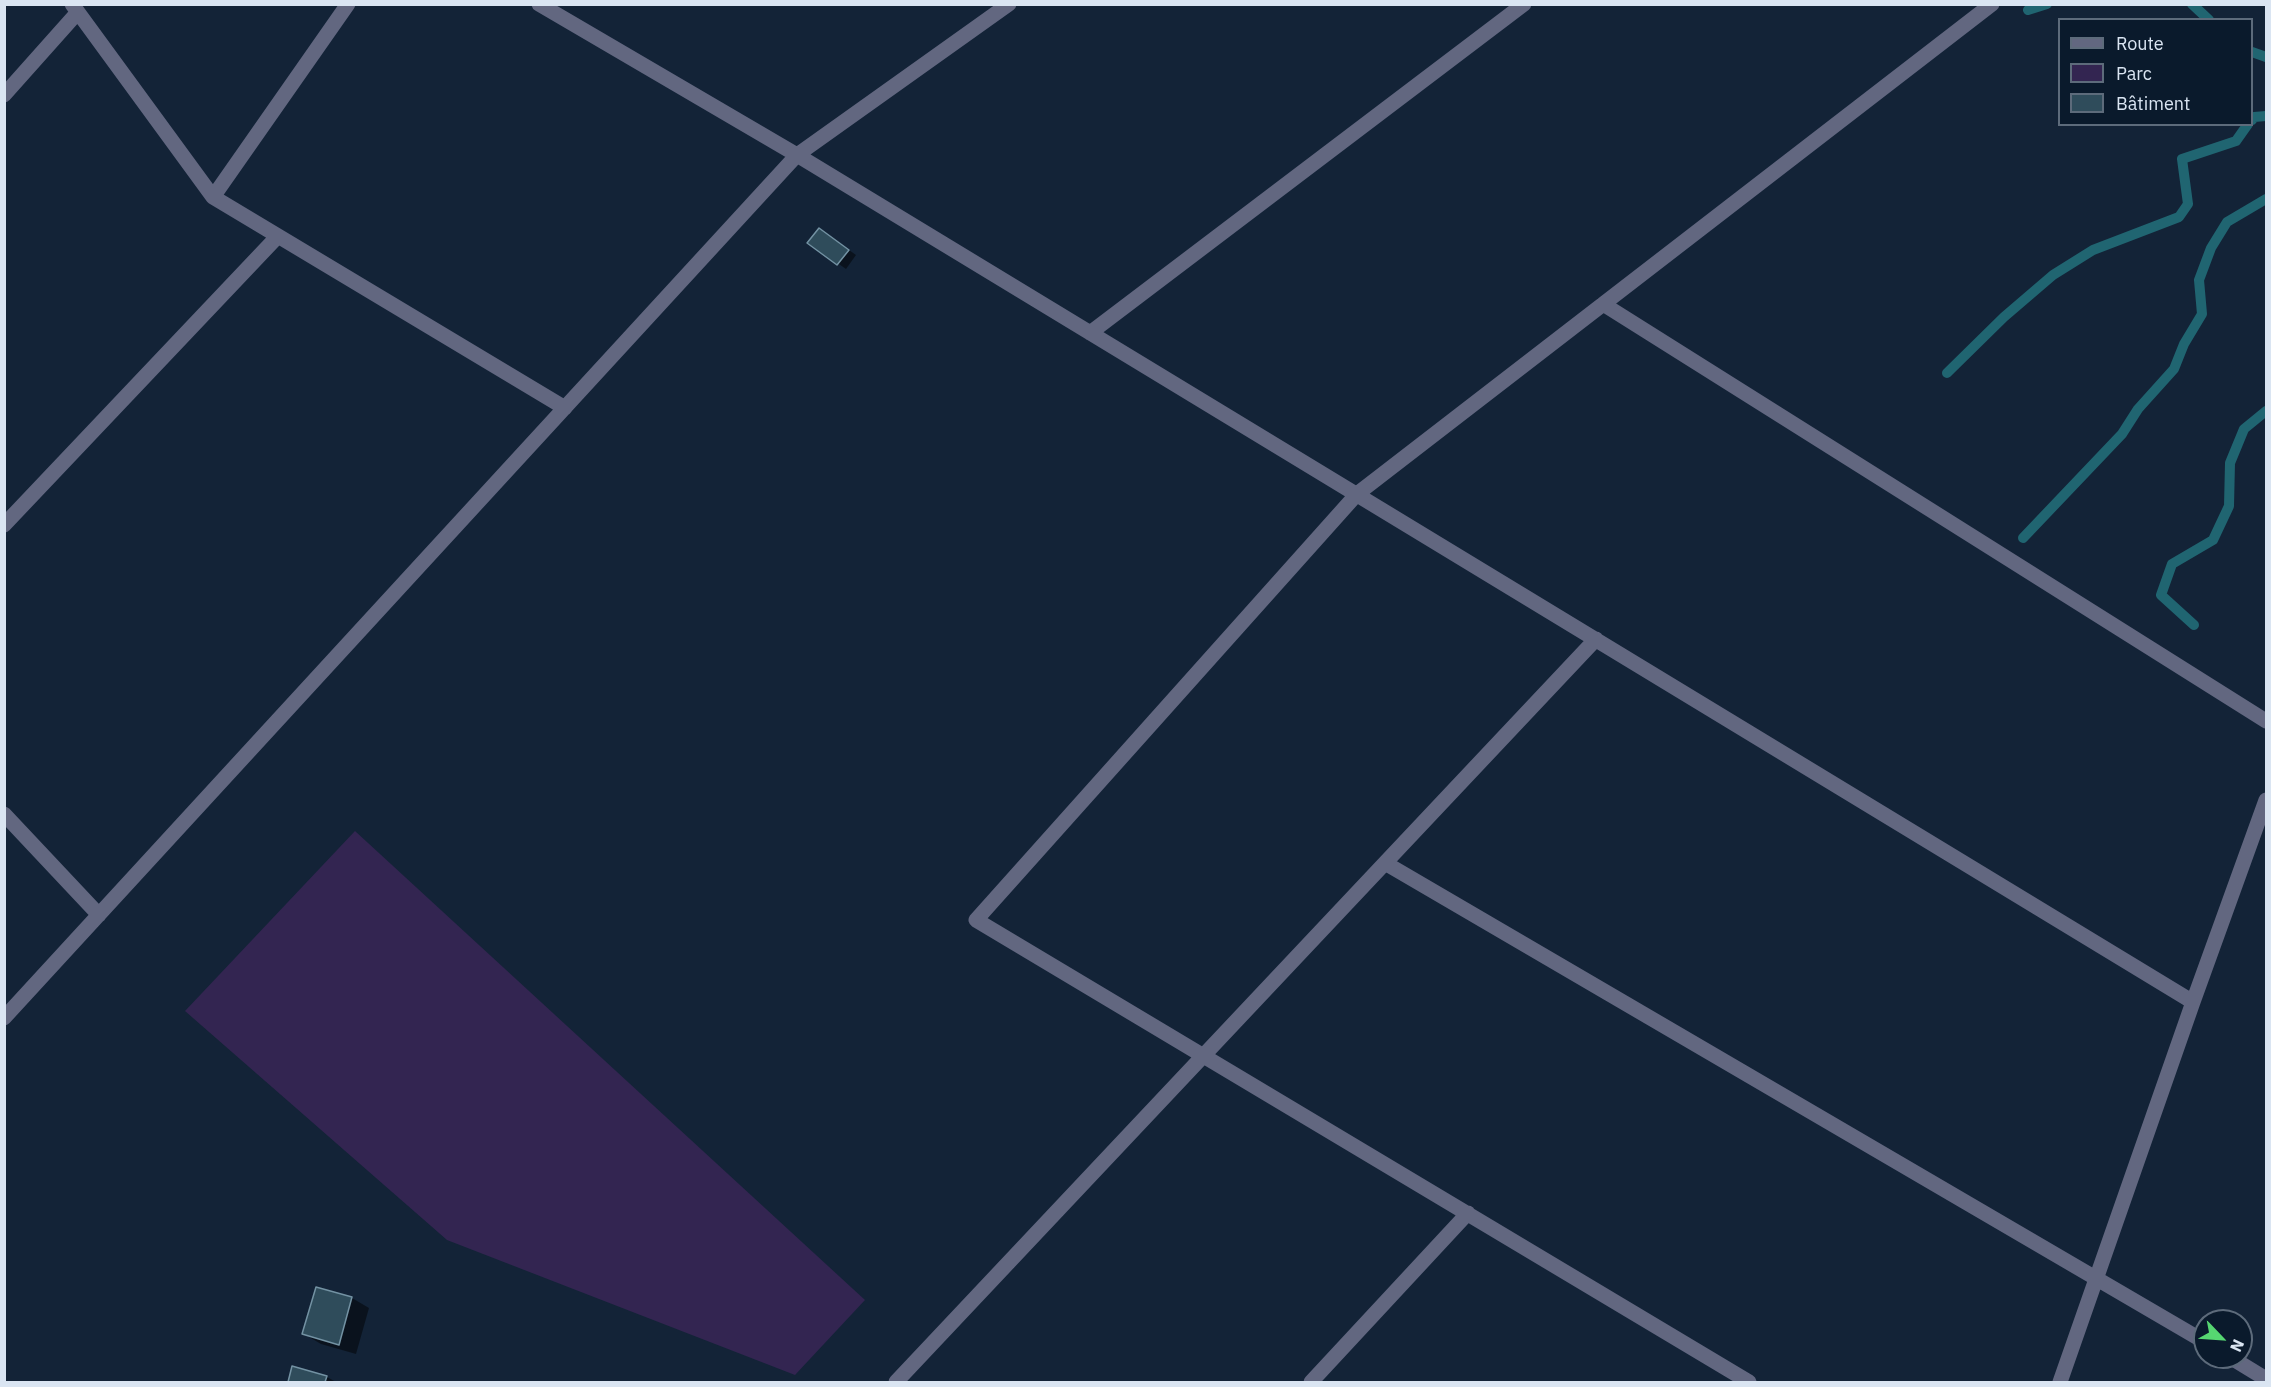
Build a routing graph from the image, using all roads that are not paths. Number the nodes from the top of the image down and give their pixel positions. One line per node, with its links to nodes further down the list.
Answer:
1 (348, 4): 9 (street)
2 (539, 4): 8 (street)
3 (1009, 4): 8 (street)
4 (1524, 4): 12 (street)
5 (1992, 4): 11 (street)
6 (75, 8): 7 (street); 9 (street)
7 (4, 95)
8 (797, 155): 12 (street); 13 (street)
9 (213, 197): 10 (street)
10 (278, 236): 13 (street); 15 (street)
11 (1603, 304): 14 (street); 17 (street)
12 (1090, 333): 14 (street)
13 (565, 408): 21 (street)
14 (1357, 494): 16 (street); 24 (street)
15 (4, 525)
16 (1596, 639): 20 (street); 22 (street)
17 (2266, 720)
18 (2266, 800): 22 (street)
19 (4, 814): 21 (street)
20 (1385, 863): 24 (street); 26 (street)
21 (99, 915): 23 (street)
22 (2193, 1002): 26 (street)
23 (4, 1018)
24 (1204, 1056): 25 (street); 30 (street)
25 (1468, 1213): 31 (street); 32 (street)
26 (2097, 1278): 27 (street); 33 (street)
27 (2193, 1335)
28 (2251, 1369): 29 (street)
29 (2266, 1378)
30 (896, 1383)
31 (1311, 1383)
32 (1749, 1383)
33 (2060, 1383)

